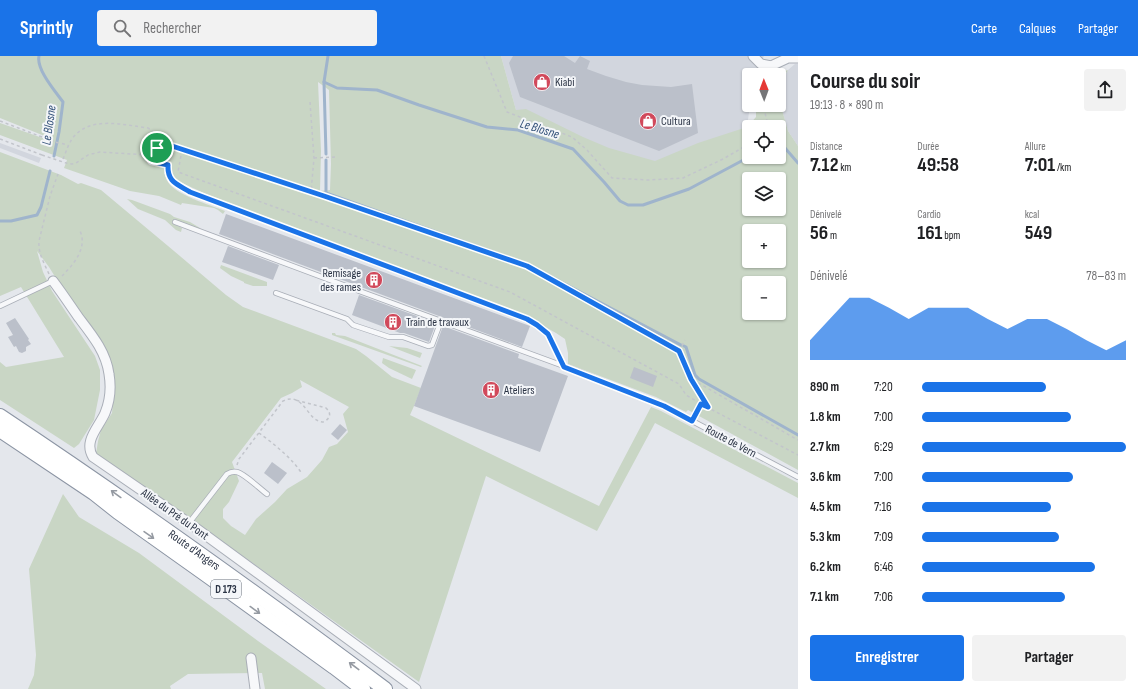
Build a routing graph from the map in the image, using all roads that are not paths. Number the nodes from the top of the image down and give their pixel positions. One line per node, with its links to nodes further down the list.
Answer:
1 (753, 56): 2 (street)
2 (798, 58)
3 (175, 222): 7 (lane, Route de Vern)
4 (53, 280): 6 (lane); 14 (street, Allée du Pré du Pont)
5 (276, 293): 7 (lane)
6 (0, 306)
7 (441, 322): 11 (lane, Route de Vern)
8 (0, 416): 18 (highway, Route d'Angers / D 173, one-way to 8)
9 (0, 430): 13 (highway, Route d'Angers / D 173)
10 (0, 441): 13 (highway)
11 (798, 477)
12 (267, 494): 14 (lane)
13 (118, 512): 17 (highway, Route d'Angers / D 173, one-way to 17)
14 (189, 523): 19 (street, Allée du Pré du Pont)
15 (252, 658): 16 (street)
16 (255, 689)
17 (363, 689)
18 (386, 689)
19 (416, 689)

